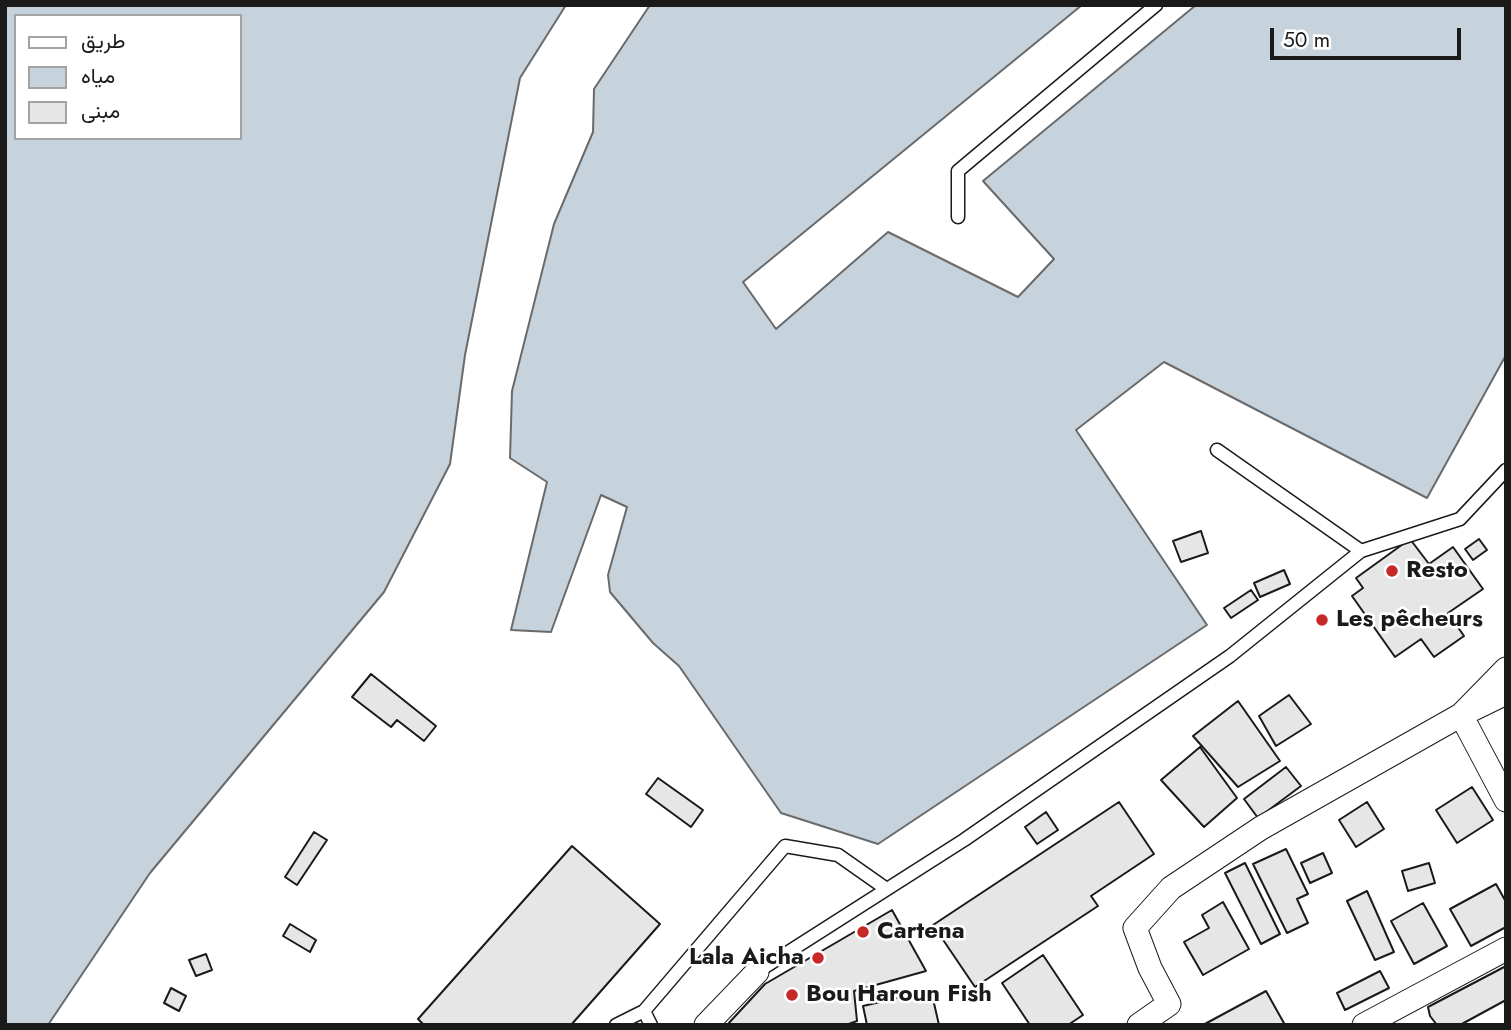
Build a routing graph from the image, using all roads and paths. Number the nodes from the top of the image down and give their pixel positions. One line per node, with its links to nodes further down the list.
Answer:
1 (1156, 5): 2 (lane)
2 (958, 217)
3 (1217, 450): 5 (lane)
4 (1506, 470): 5 (lane)
5 (1361, 551): 10 (lane)
6 (1506, 669): 8 (street)
7 (1506, 693): 8 (street)
8 (1461, 715): 9 (street); 17 (street)
9 (1506, 800)
10 (885, 888): 12 (lane); 13 (lane)
11 (1506, 949): 18 (street)
12 (757, 972): 16 (street)
13 (644, 1011): 14 (lane); 15 (lane)
14 (616, 1025)
15 (651, 1025)
16 (706, 1025)
17 (1139, 1025)
18 (1364, 1025)

